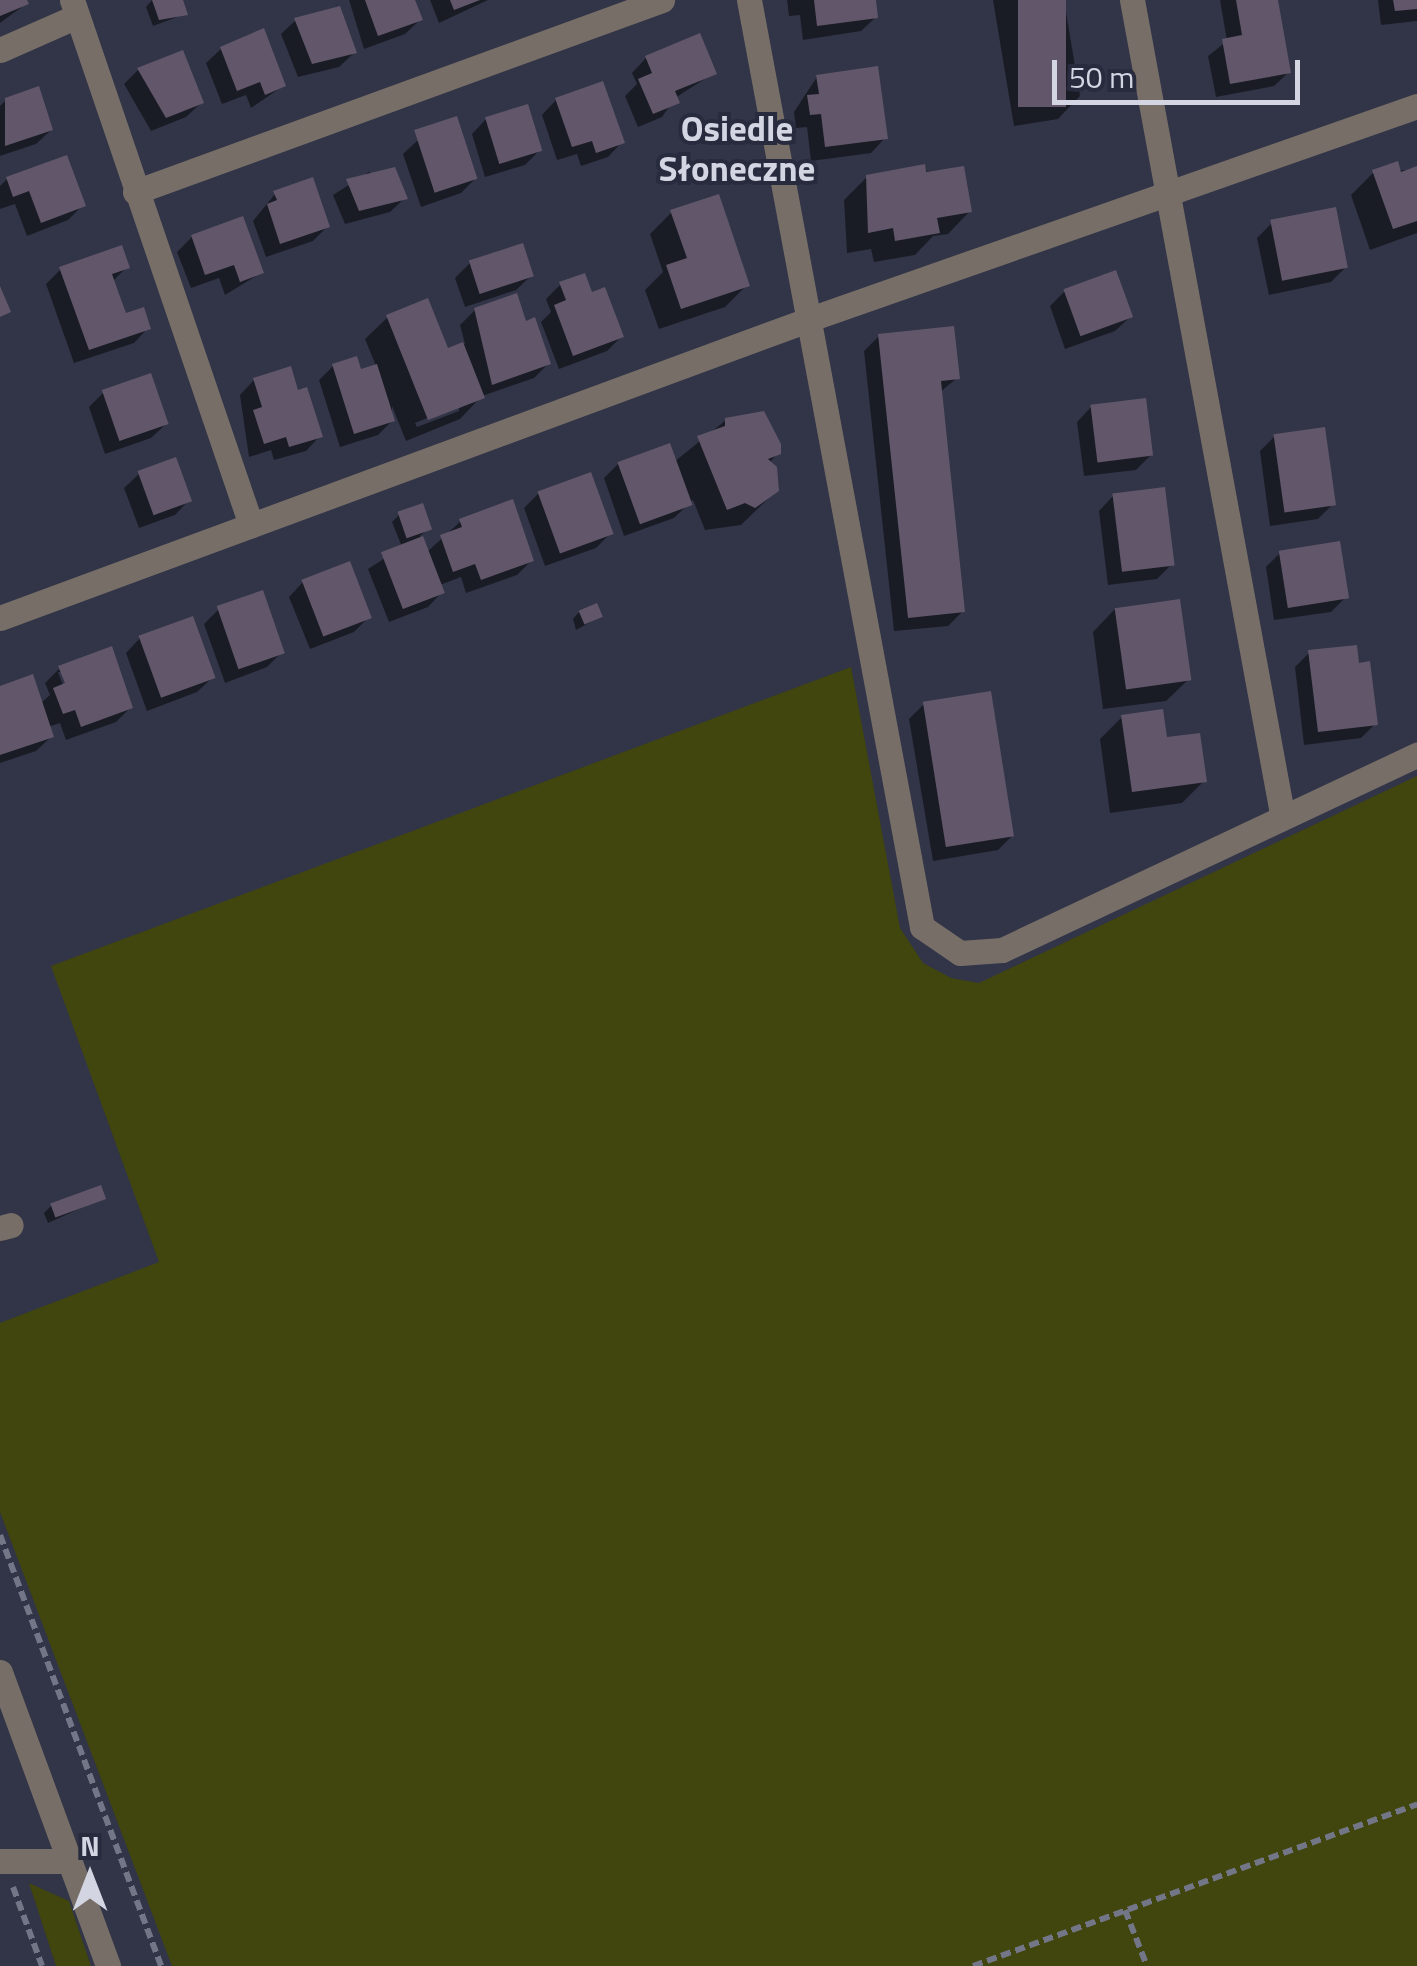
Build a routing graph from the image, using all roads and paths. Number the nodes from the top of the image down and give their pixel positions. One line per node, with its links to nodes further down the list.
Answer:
1 (662, 0): 7 (street)
2 (749, 0): 9 (street)
3 (1132, 0): 8 (street)
4 (74, 8): 5 (street); 7 (street)
5 (0, 50)
6 (1417, 106): 8 (street)
7 (135, 192): 10 (street)
8 (1169, 196): 9 (street); 13 (street)
9 (810, 319): 10 (street); 13 (street)
10 (251, 525): 11 (street)
11 (0, 618)
12 (1417, 755): 13 (street)
13 (1282, 813)
14 (0, 1535): 22 (path)
15 (0, 1672): 17 (street)
16 (1417, 1804): 19 (path)
17 (69, 1860): 18 (street); 21 (street)
18 (5, 1869): 20 (path)
19 (1125, 1910): 23 (path); 24 (path)
20 (42, 1966)
21 (108, 1966)
22 (161, 1966)
23 (973, 1966)
24 (1147, 1966)

